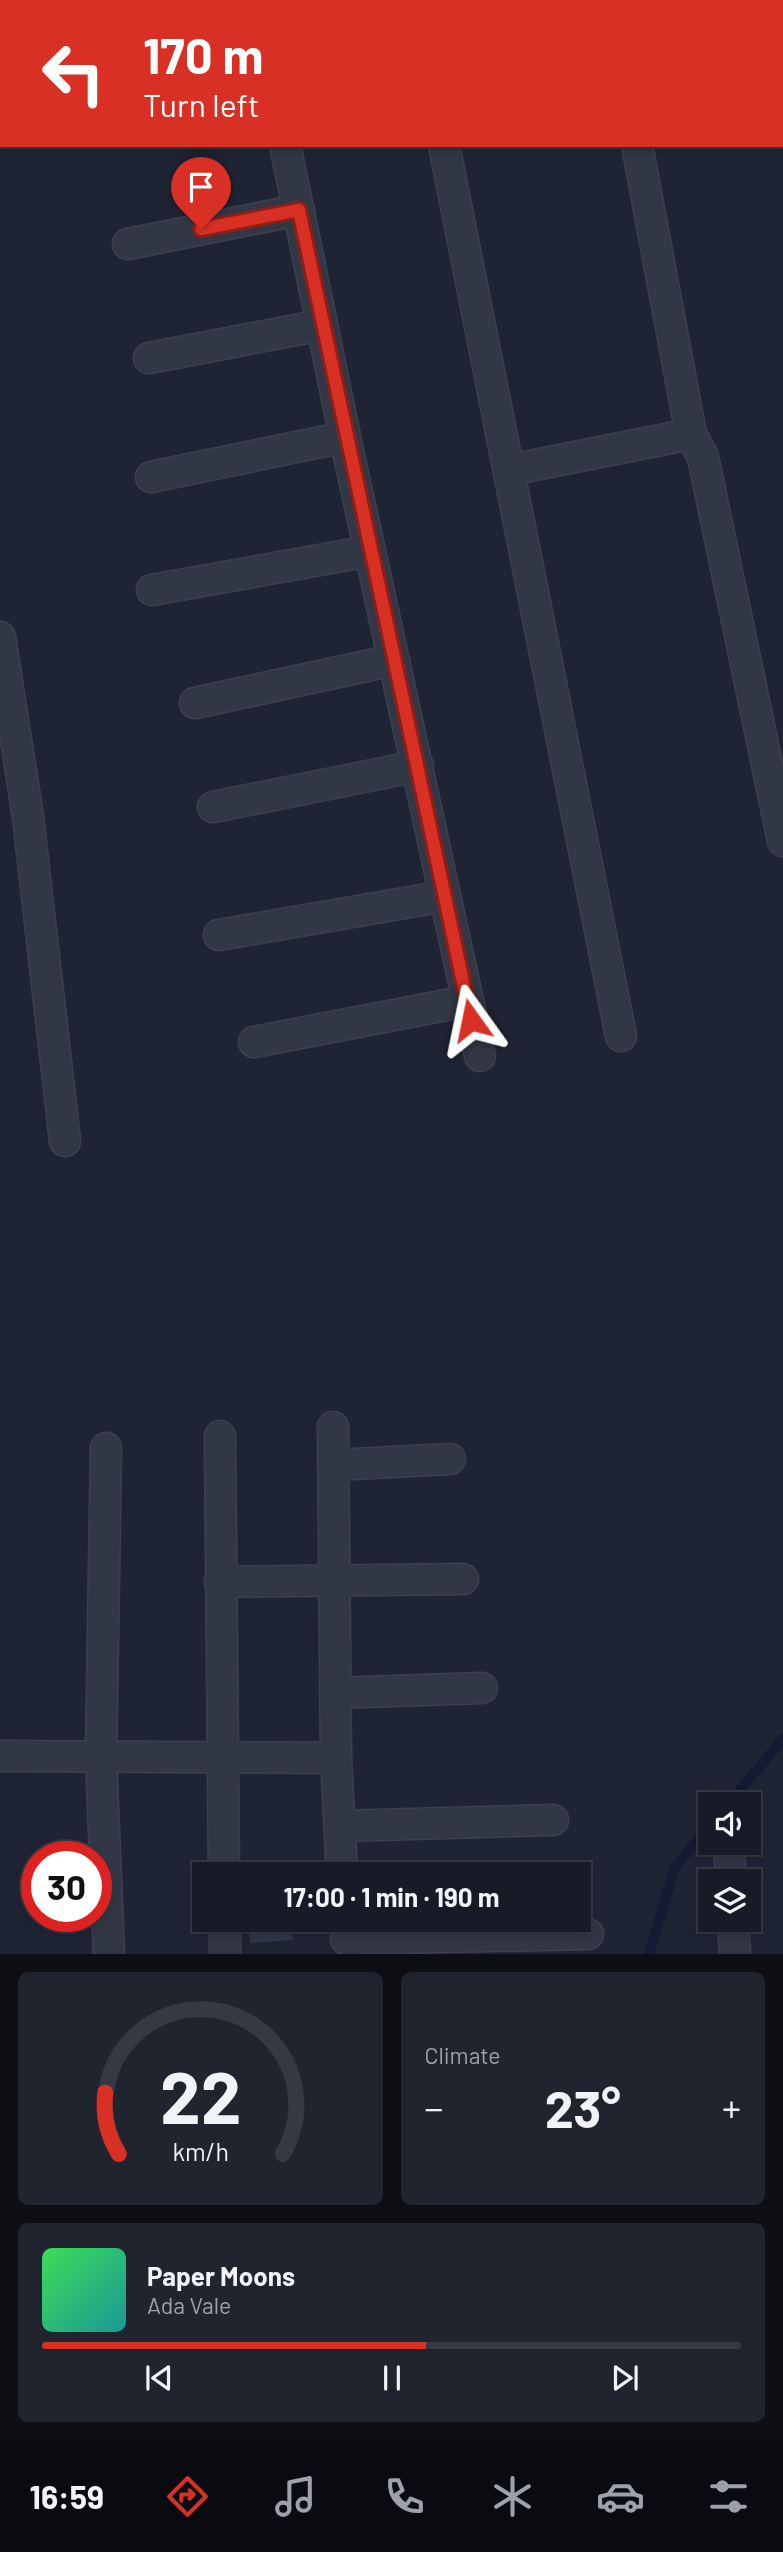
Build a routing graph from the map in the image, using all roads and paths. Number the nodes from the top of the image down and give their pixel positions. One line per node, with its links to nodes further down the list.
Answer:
1 (285, 147): 4 (street)
2 (444, 147): 10 (street)
3 (637, 147): 8 (street)
4 (299, 210): 5 (street); 6 (street)
5 (128, 244)
6 (322, 325): 7 (street); 9 (street)
7 (149, 358)
8 (691, 434): 10 (street); 19 (street)
9 (345, 437): 11 (street); 12 (street)
10 (509, 470): 23 (street)
11 (151, 477)
12 (370, 551): 13 (street); 15 (street)
13 (152, 590)
14 (0, 637): 26 (street)
15 (394, 660): 16 (street); 17 (street)
16 (195, 703)
17 (418, 766): 18 (street); 20 (street)
18 (212, 807)
19 (783, 841)
20 (445, 896): 21 (street); 22 (street)
21 (219, 935)
22 (467, 1001): 24 (street); 25 (street)
23 (621, 1036)
24 (254, 1042)
25 (480, 1056)
26 (65, 1141)
27 (333, 1427): 31 (street)
28 (219, 1436): 34 (street)
29 (106, 1448): 38 (street)
30 (450, 1459): 31 (street)
31 (334, 1465): 33 (street)
32 (463, 1579): 33 (street)
33 (335, 1581): 34 (street); 36 (street)
34 (220, 1582): 39 (street)
35 (482, 1688): 36 (street)
36 (335, 1693): 40 (street)
37 (0, 1756): 38 (street)
38 (101, 1757): 39 (street); 49 (street)
39 (221, 1757): 40 (street); 43 (street)
40 (336, 1758): 42 (street)
41 (553, 1820): 42 (street)
42 (340, 1826): 44 (street)
43 (223, 1862)
44 (342, 1862)
45 (225, 1932): 50 (street)
46 (734, 1932): 51 (street)
47 (588, 1934): 48 (street)
48 (346, 1937)
49 (109, 1954)
50 (225, 1954)
51 (735, 1954)

